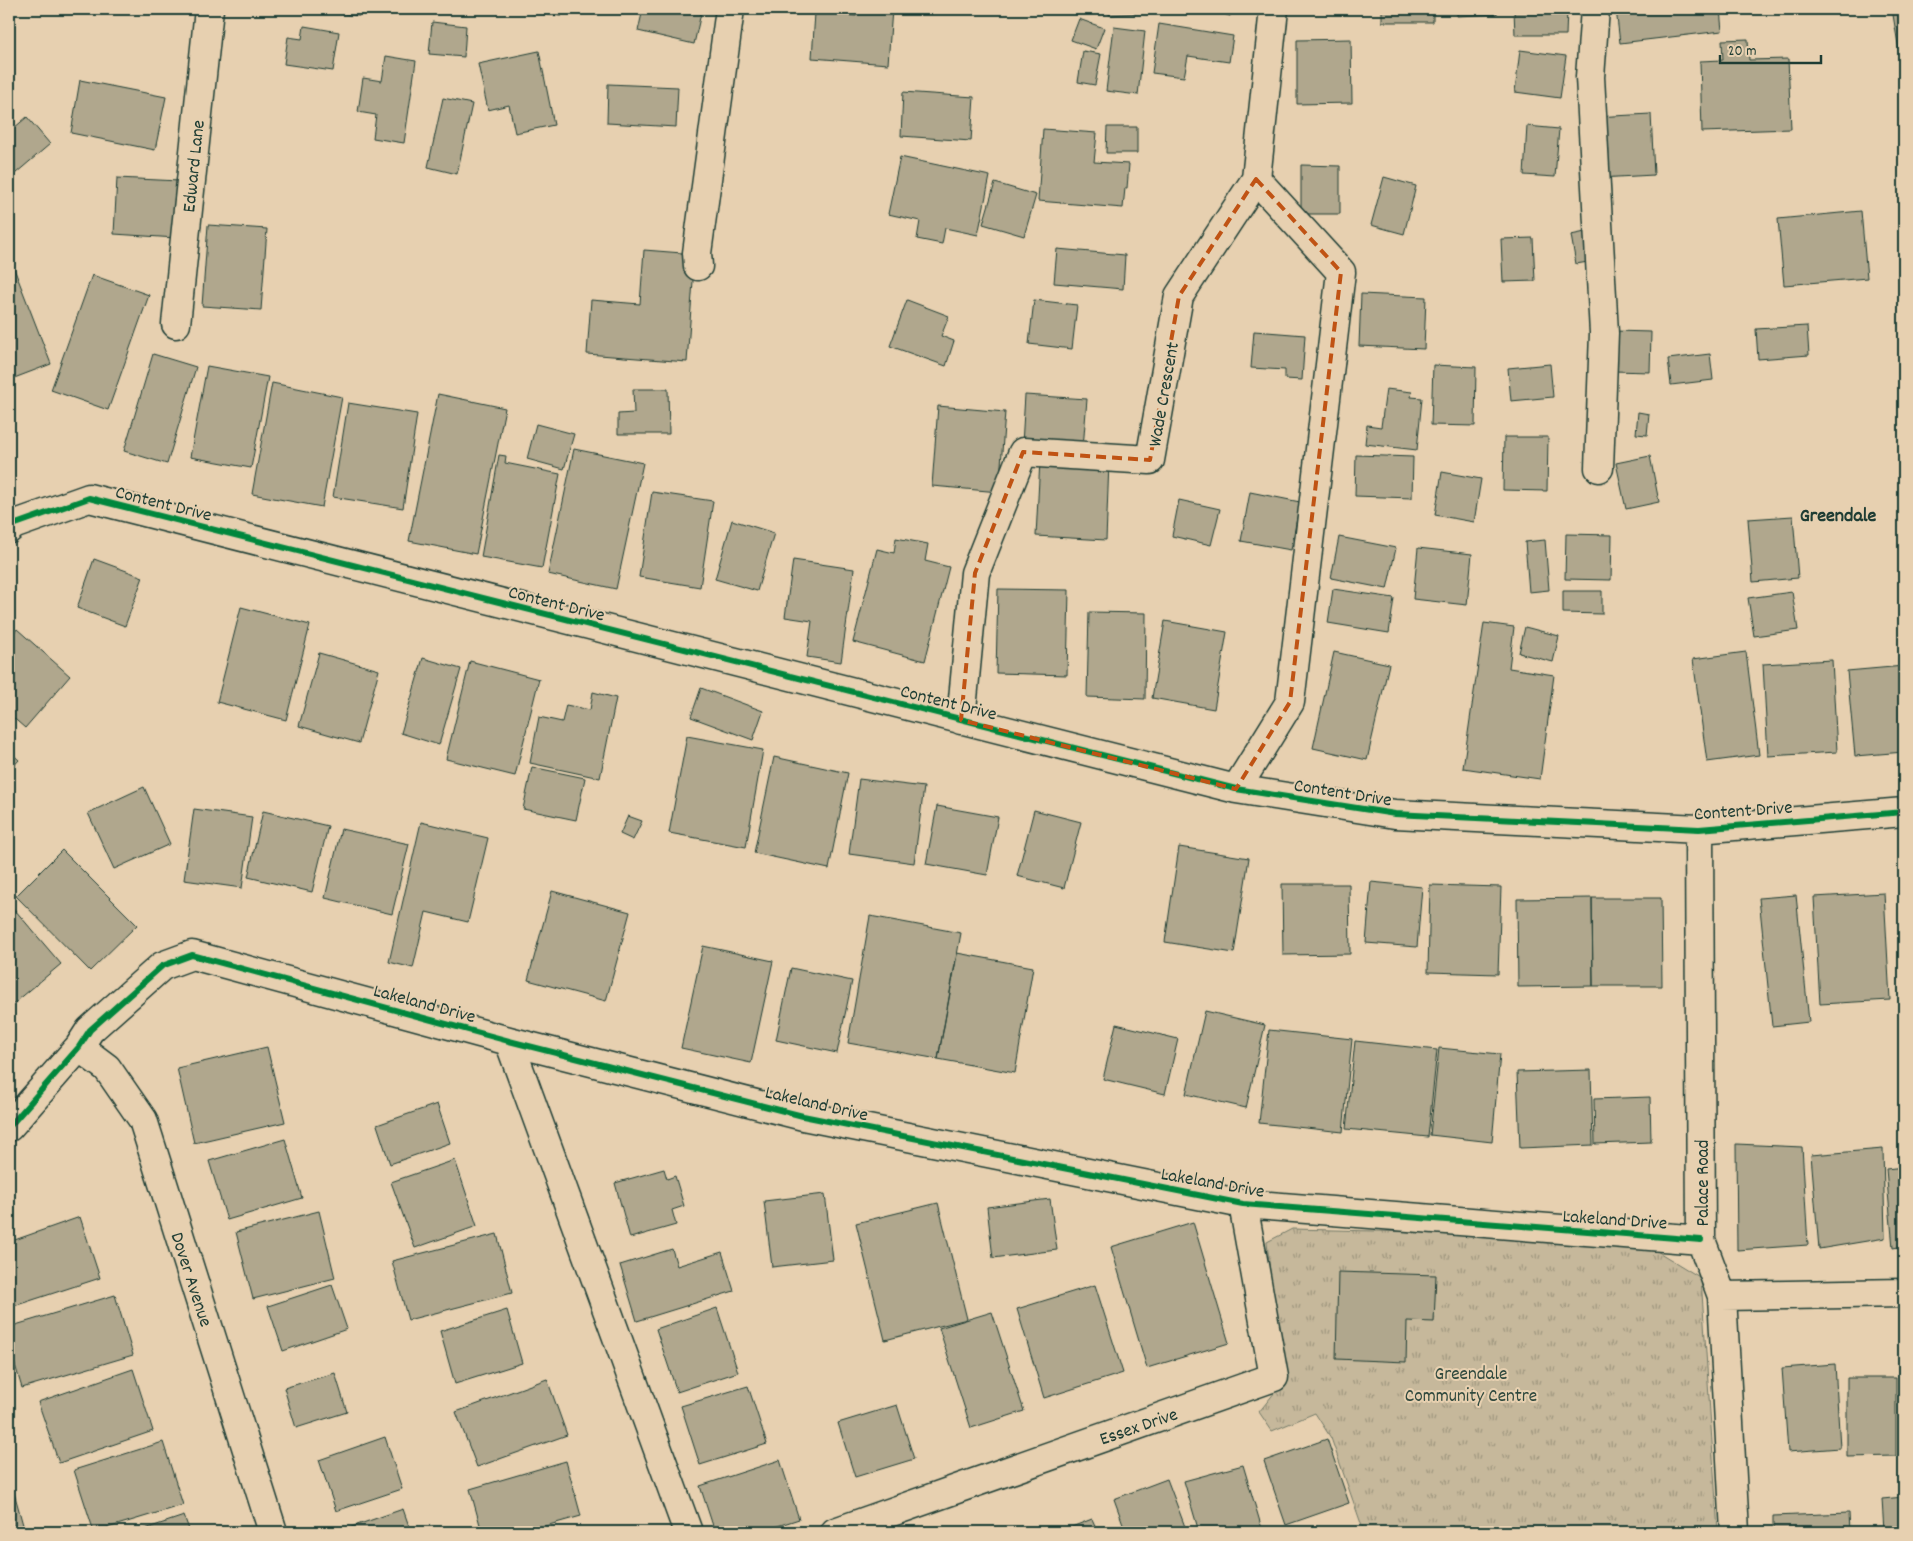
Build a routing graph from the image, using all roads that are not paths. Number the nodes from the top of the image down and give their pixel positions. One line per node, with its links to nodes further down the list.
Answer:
1 (209, 9): 7 (street, Edward Lane)
2 (730, 9): 6 (street)
3 (1274, 9): 5 (street, Wade Crescent)
4 (1595, 9): 8 (street)
5 (1256, 179): 10 (street, Wade Crescent); 11 (street)
6 (698, 266)
7 (176, 324)
8 (1598, 468)
9 (9, 529): 10 (street, Content Drive)
10 (961, 720): 11 (street, Content Drive)
11 (1236, 789): 13 (street, Content Drive)
12 (1904, 812): 13 (street, Content Drive)
13 (1699, 829): 18 (street, Palace Road)
14 (509, 1041): 15 (street, Lakeland Drive); 17 (street, Lakeland Drive); 22 (street)
15 (79, 1047): 16 (street, Lakeland Drive); 21 (street, Dover Avenue)
16 (9, 1127)
17 (1243, 1204): 18 (street, Lakeland Drive); 23 (street, Essex Drive)
18 (1701, 1240): 20 (street, Palace Road)
19 (1904, 1293): 20 (street)
20 (1722, 1296): 24 (street, Palace Road)
21 (273, 1532)
22 (688, 1532)
23 (835, 1532)
24 (1735, 1532)

